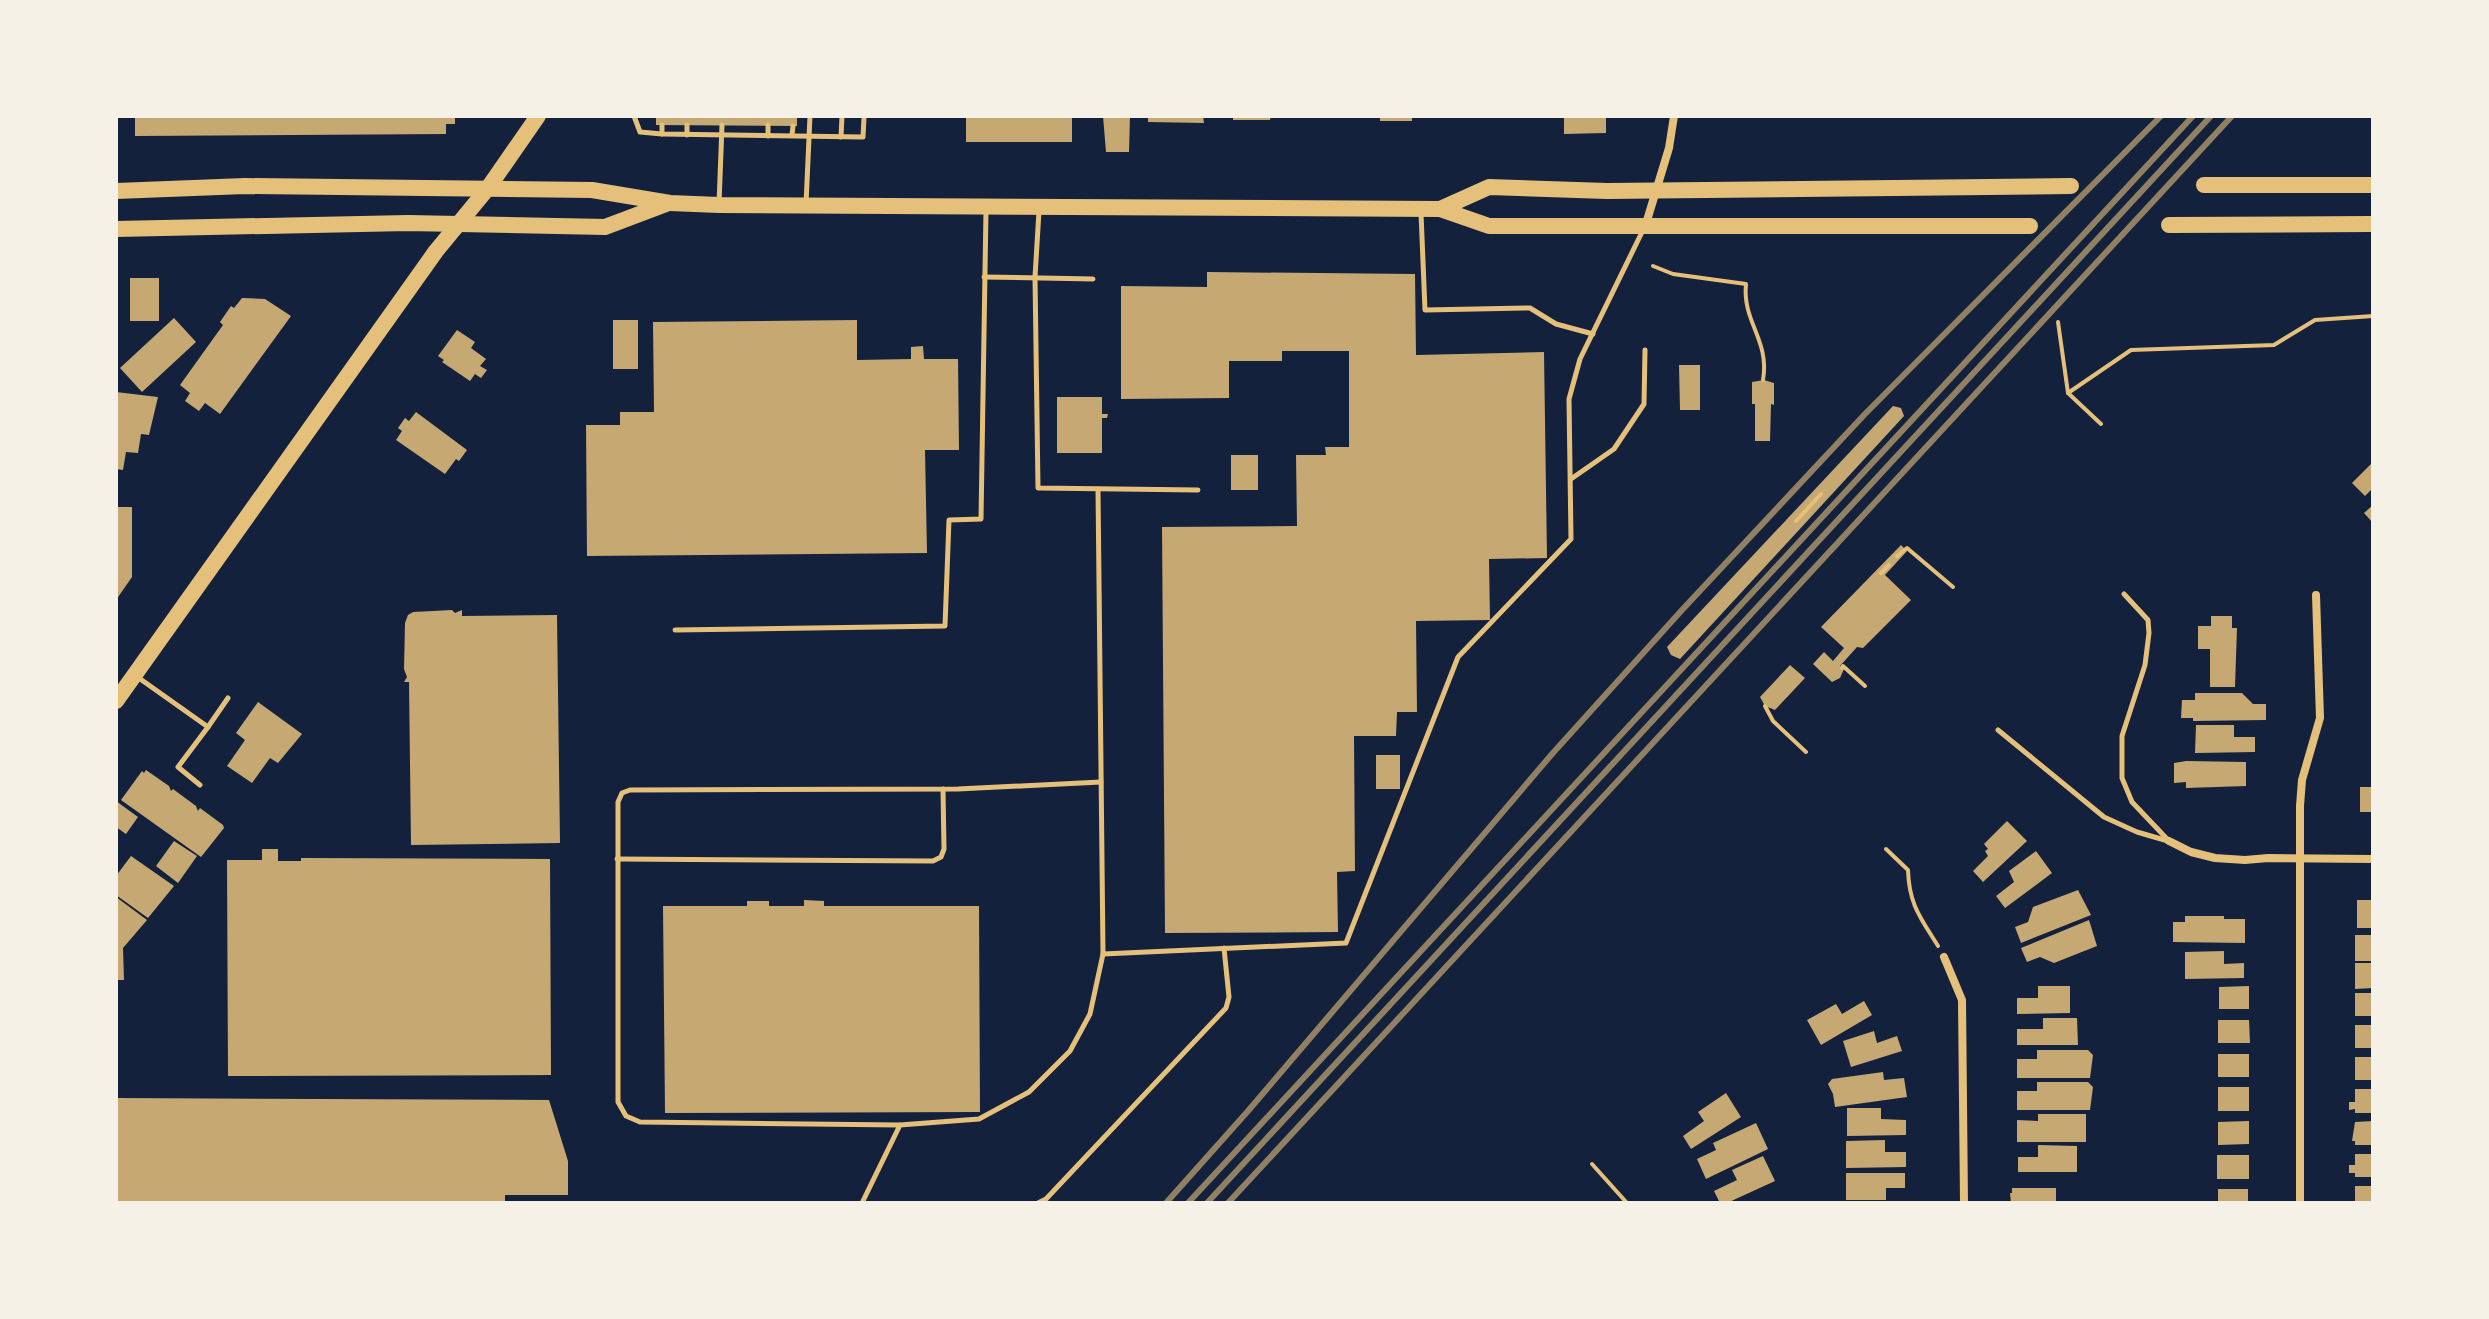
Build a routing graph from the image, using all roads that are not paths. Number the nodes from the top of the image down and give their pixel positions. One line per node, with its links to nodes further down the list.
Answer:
1 (538, 116): 24 (main road)
2 (634, 116): 13 (lane)
3 (810, 116): 19 (lane)
4 (842, 116): 20 (lane)
5 (1674, 116): 25 (street)
6 (864, 118): 20 (lane)
7 (662, 125): 13 (lane)
8 (687, 125): 14 (lane)
9 (722, 125): 15 (lane)
10 (744, 125): 17 (lane)
11 (768, 125): 18 (lane)
12 (793, 126): 16 (lane)
13 (662, 134): 14 (lane)
14 (687, 135): 15 (lane)
15 (722, 135): 17 (lane); 28 (lane)
16 (792, 135): 18 (lane); 19 (lane)
17 (744, 136): 18 (lane)
18 (768, 136)
19 (809, 136): 20 (lane); 29 (lane)
20 (841, 137)
21 (2204, 185): 22 (main road)
22 (2373, 185)
23 (2071, 186): 25 (main road)
24 (488, 188): 26 (main road); 27 (main road); 34 (main road)
25 (1657, 190): 33 (main road); 38 (street)
26 (116, 191)
27 (670, 203): 28 (main road); 34 (main road)
28 (719, 205): 29 (main road)
29 (806, 205): 30 (main road)
30 (986, 205): 31 (main road); 40 (lane)
31 (1039, 206): 32 (main road); 41 (lane)
32 (1421, 209): 33 (main road); 43 (lane)
33 (1440, 209): 38 (main road)
34 (460, 224): 39 (main road); 51 (main road)
35 (2373, 224): 36 (main road)
36 (2169, 225)
37 (2030, 226): 38 (main road)
38 (1645, 227): 43 (lane)
39 (116, 229)
40 (984, 277): 41 (lane); 50 (lane)
41 (1035, 277): 42 (lane); 46 (lane)
42 (1093, 279)
43 (1593, 334): 45 (lane)
44 (1645, 350): 45 (lane)
45 (1570, 480): 63 (lane)
46 (1098, 489): 47 (lane); 56 (lane)
47 (1198, 490)
48 (2124, 594): 59 (lane)
49 (2316, 595): 61 (street)
50 (675, 630)
51 (135, 675): 53 (main road); 54 (lane)
52 (228, 698): 54 (lane)
53 (116, 701)
54 (208, 727): 57 (lane)
55 (1998, 730): 59 (lane)
56 (1101, 782): 58 (lane); 64 (lane)
57 (200, 785)
58 (943, 789): 60 (lane); 60 (lane)
59 (2169, 841): 61 (street)
60 (617, 859): 66 (lane)
61 (2300, 859): 62 (street); 70 (street)
62 (2373, 859)
63 (1224, 948): 64 (lane); 68 (lane)
64 (1103, 954): 66 (lane)
65 (1944, 957): 69 (street)
66 (900, 1125): 67 (lane)
67 (862, 1203)
68 (1038, 1203)
69 (1964, 1203)
70 (2300, 1203)

